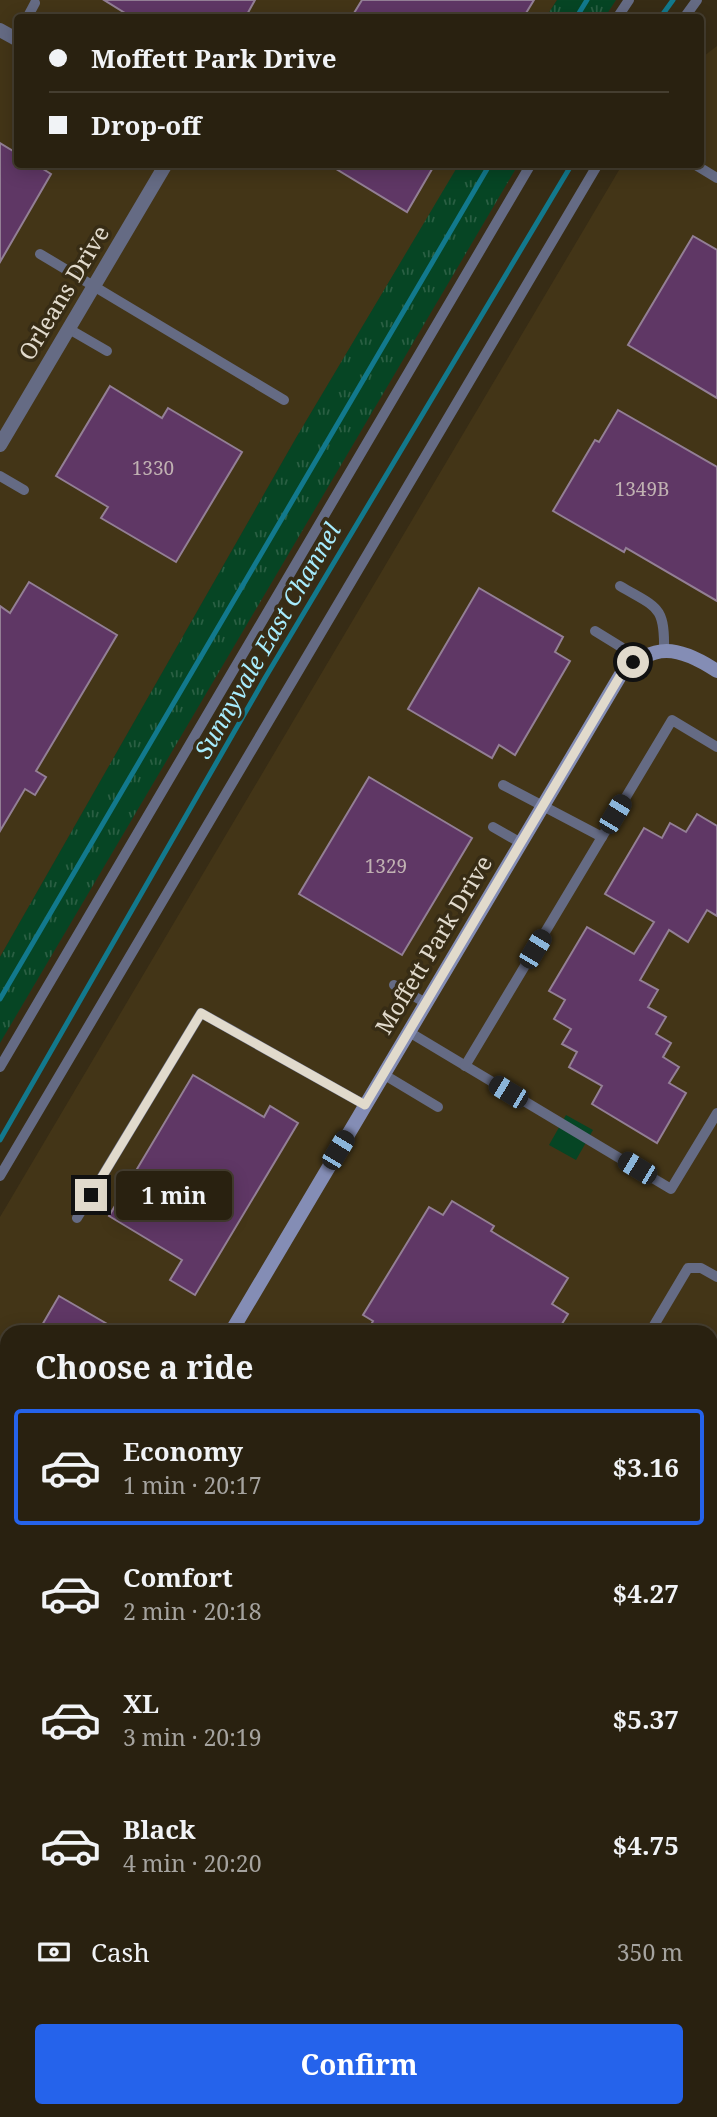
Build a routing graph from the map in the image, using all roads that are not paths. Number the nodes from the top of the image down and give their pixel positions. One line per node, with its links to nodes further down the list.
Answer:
1 (36, 3): 2 (lane)
2 (29, 14)
3 (164, 168): 9 (street, Orleans Drive)
4 (529, 168): 31 (lane)
5 (596, 168): 36 (lane)
6 (701, 168): 7 (lane)
7 (717, 178)
8 (40, 254): 9 (lane)
9 (94, 288): 10 (street, Orleans Drive); 12 (lane)
10 (69, 329): 11 (lane); 13 (street, Orleans Drive)
11 (107, 351)
12 (284, 400)
13 (0, 445)
14 (0, 476): 15 (lane)
15 (24, 490)
16 (620, 586): 18 (lane)
17 (595, 631): 19 (lane)
18 (664, 651): 19 (street); 20 (street)
19 (633, 662): 23 (street, Moffett Park Drive)
20 (717, 671)
21 (717, 747): 25 (lane)
22 (503, 785): 23 (lane)
23 (543, 804): 25 (lane); 26 (street, Moffett Park Drive)
24 (493, 827): 26 (lane)
25 (602, 837): 30 (lane)
26 (521, 843): 28 (street, Moffett Park Drive)
27 (394, 985): 28 (lane)
28 (426, 1003): 29 (street, Moffett Park Drive)
29 (409, 1032): 30 (lane); 32 (street, Moffett Park Drive)
30 (465, 1066): 35 (lane)
31 (0, 1067)
32 (383, 1074): 33 (street, Moffett Park Drive); 34 (lane)
33 (365, 1105): 37 (lane); 39 (street, Moffett Park Drive)
34 (438, 1107)
35 (717, 1113)
36 (0, 1176)
37 (77, 1218)
38 (717, 1277): 40 (lane)
39 (235, 1325)
40 (654, 1325)

